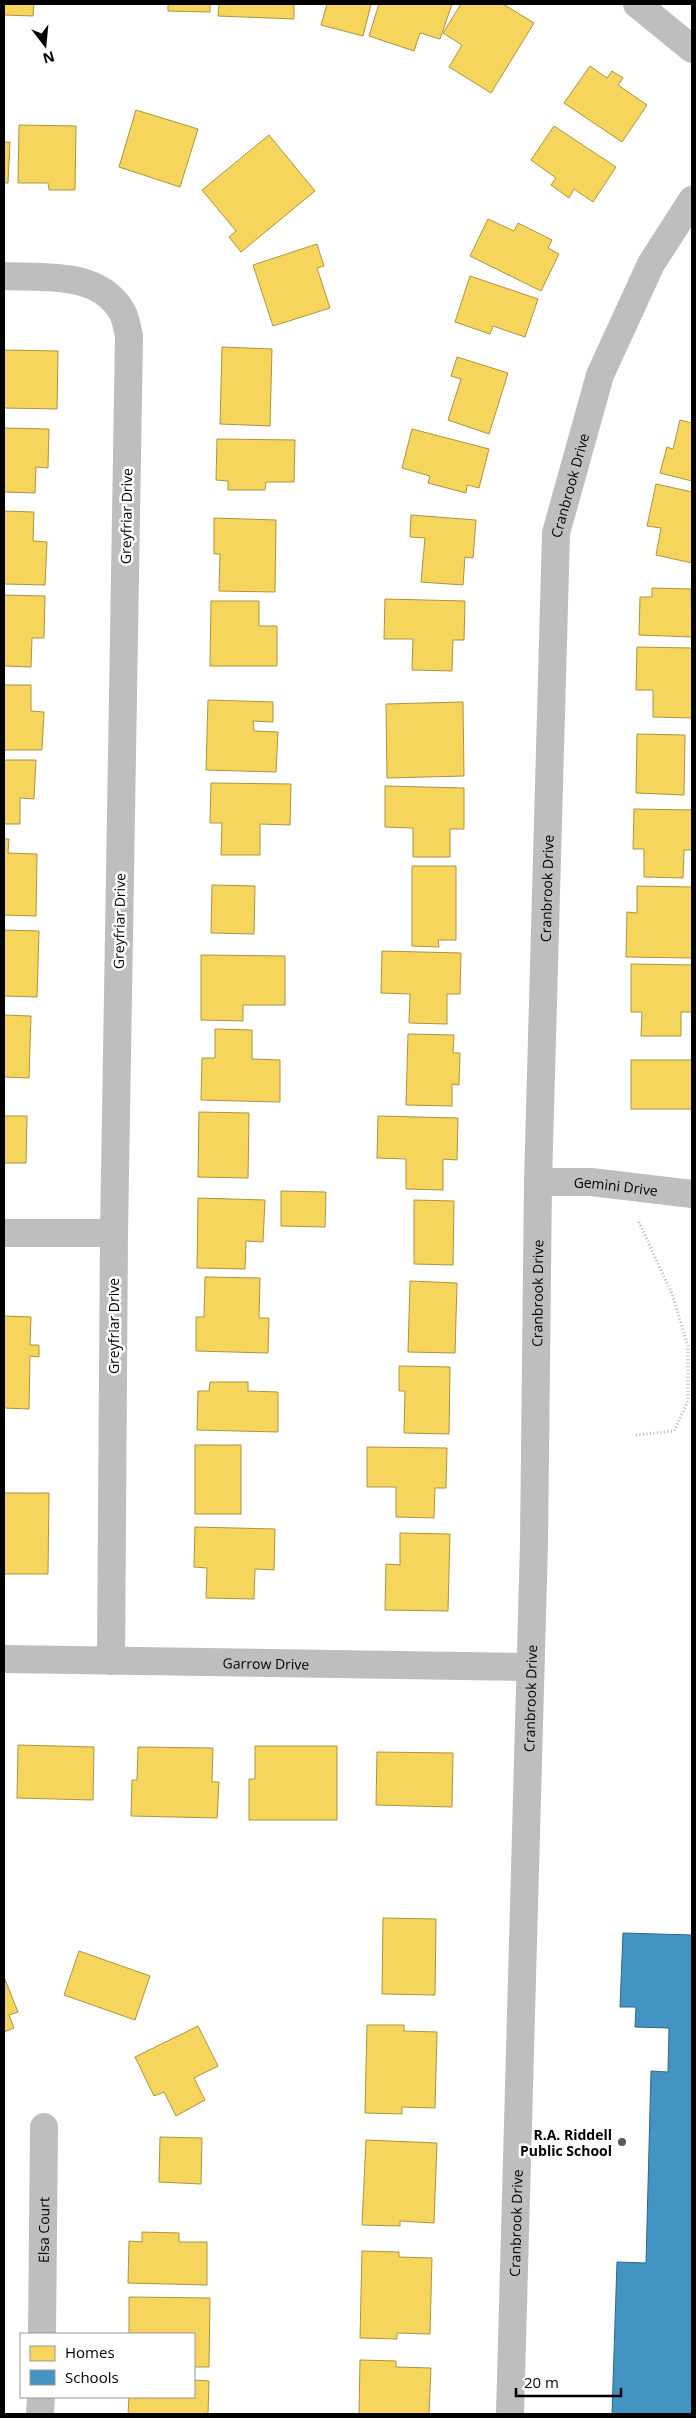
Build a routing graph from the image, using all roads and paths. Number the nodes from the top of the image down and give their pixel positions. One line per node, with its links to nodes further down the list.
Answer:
1 (637, 4): 2 (street)
2 (692, 49)
3 (692, 200): 5 (street, Cranbrook Drive)
4 (4, 276): 8 (street, Greyfriar Drive)
5 (538, 1182): 6 (street, Gemini Drive); 14 (street, Cranbrook Drive)
6 (615, 1183): 7 (street, Gemini Drive); 10 (path)
7 (692, 1194)
8 (114, 1233): 9 (street); 13 (street, Greyfriar Drive)
9 (4, 1234)
10 (690, 1401): 11 (path)
11 (636, 1435)
12 (4, 1659): 13 (street, Garrow Drive)
13 (111, 1661): 14 (street, Garrow Drive)
14 (530, 1667): 19 (street, Cranbrook Drive)
15 (44, 2127): 16 (street, Elsa Court)
16 (42, 2333)
17 (41, 2398): 18 (street)
18 (40, 2414)
19 (510, 2414)

